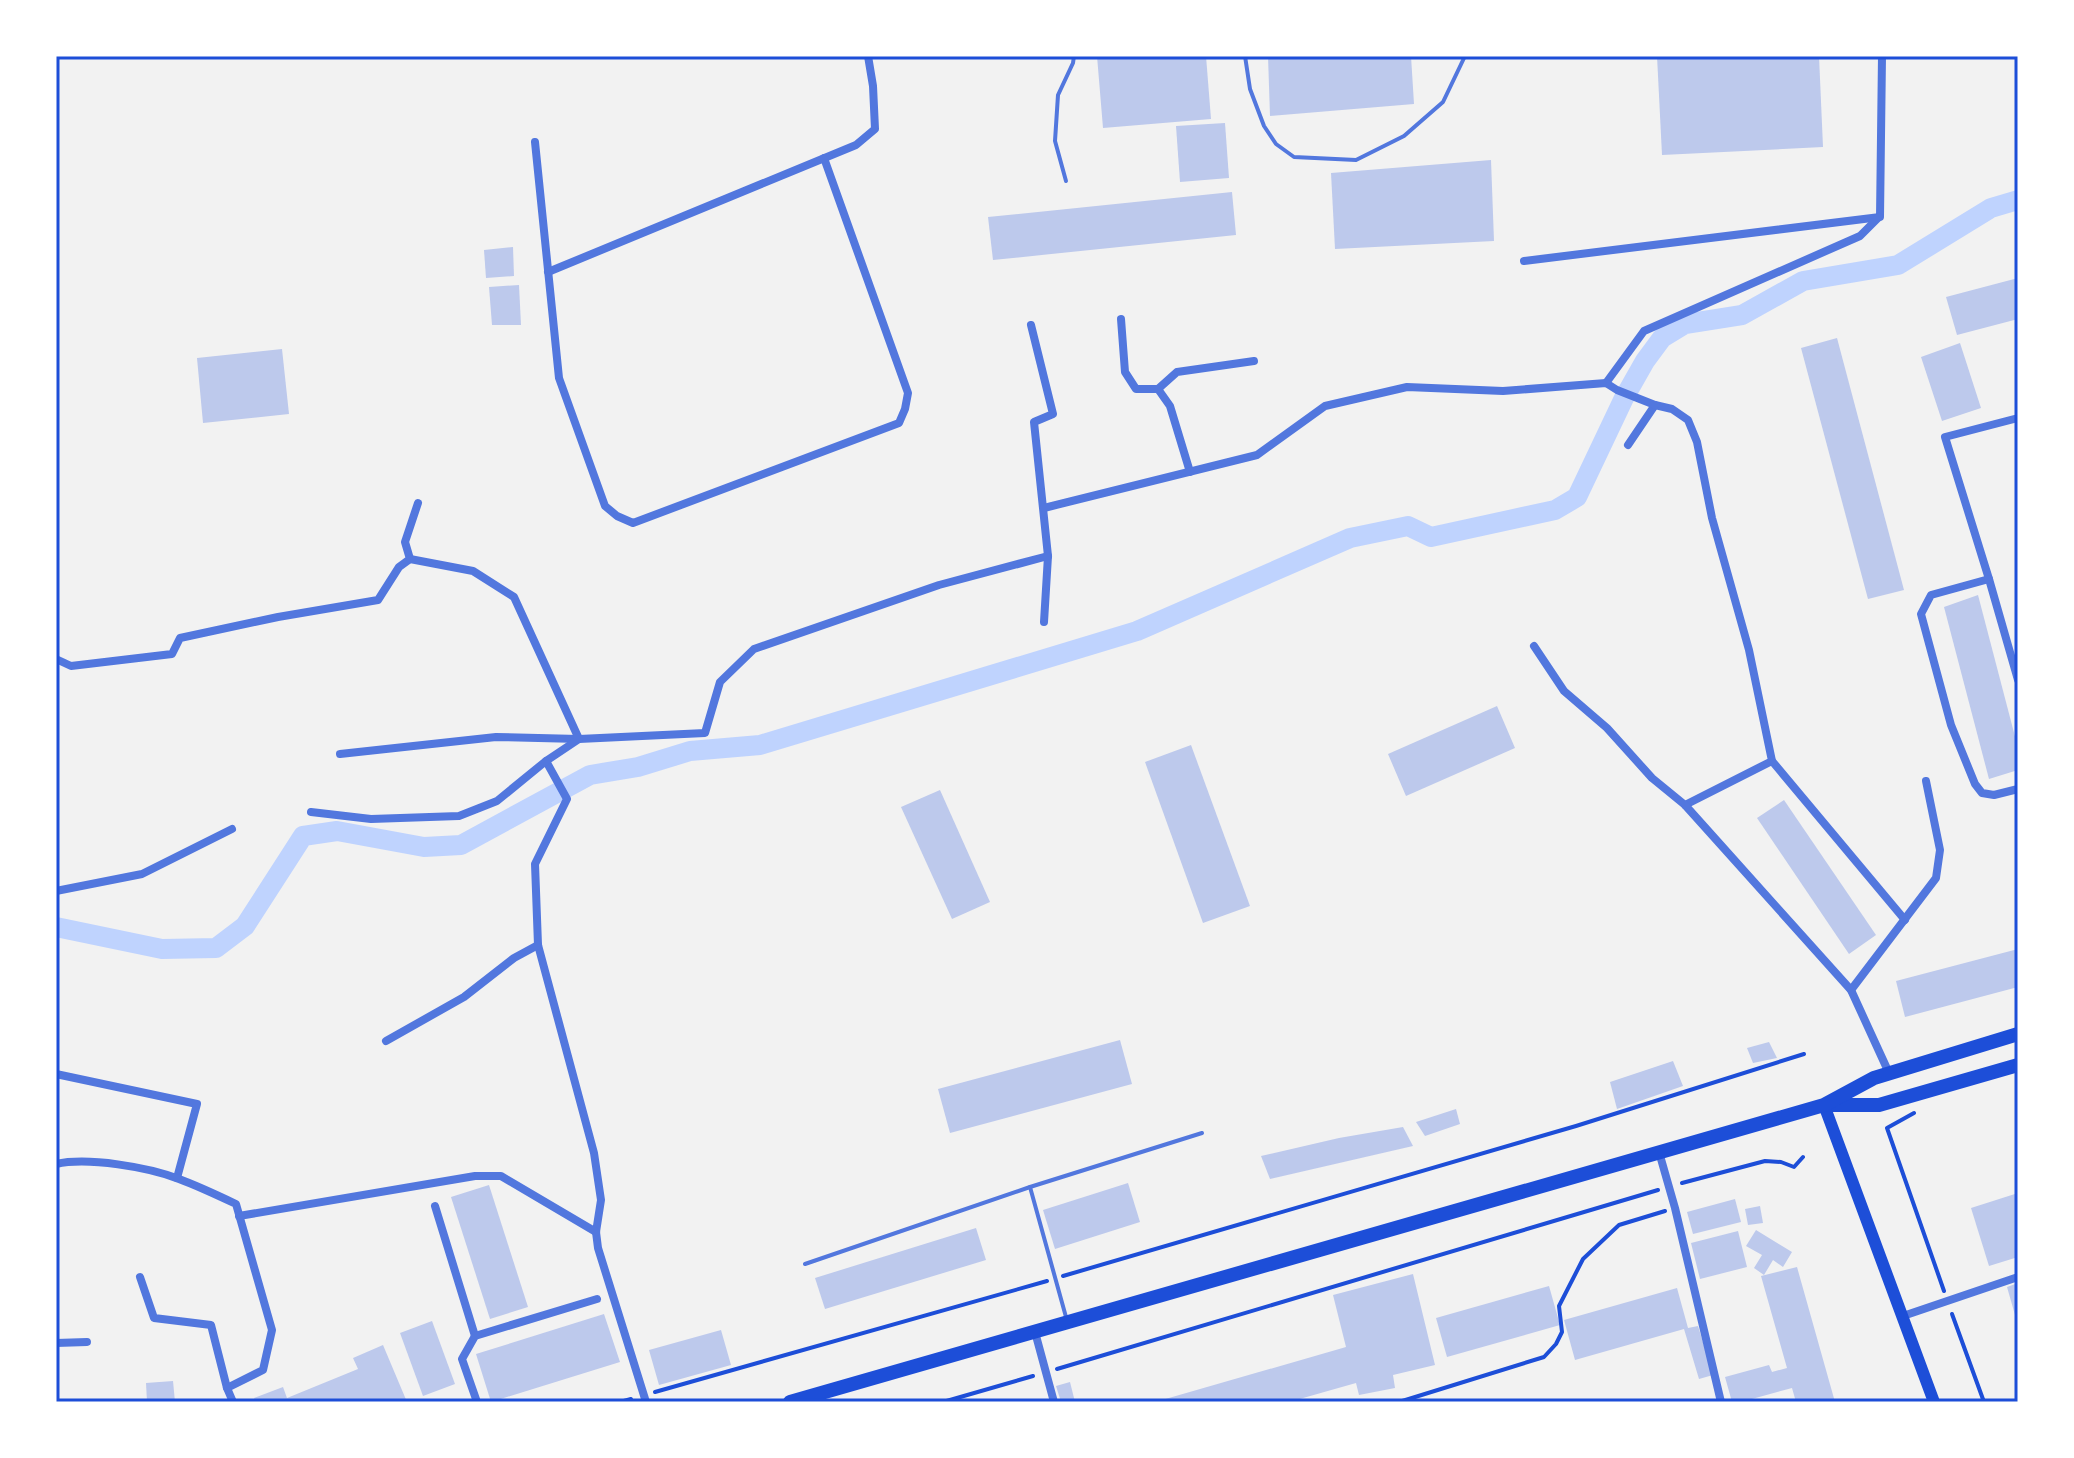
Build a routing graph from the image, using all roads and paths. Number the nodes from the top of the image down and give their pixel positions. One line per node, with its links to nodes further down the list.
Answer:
1 (868, 56): 7 (street)
2 (1074, 56): 8 (lane)
3 (1245, 56): 4 (lane)
4 (1465, 56)
5 (1882, 56): 9 (street)
6 (535, 142): 11 (street)
7 (824, 158): 11 (street); 11 (street)
8 (1066, 181)
9 (1880, 217): 10 (street); 15 (street)
10 (1524, 261)
11 (548, 272)
12 (1121, 319): 16 (street)
13 (1031, 325): 22 (street)
14 (1254, 361): 16 (street)
15 (1606, 383): 17 (street); 20 (street)
16 (1158, 389): 20 (street)
17 (1655, 405): 19 (street); 33 (street)
18 (2018, 418): 25 (street)
19 (1628, 445)
20 (1190, 472): 22 (street)
21 (418, 503): 24 (street)
22 (1044, 508): 23 (street)
23 (1048, 556): 26 (street); 30 (street)
24 (410, 559): 28 (street); 30 (street)
25 (1989, 579): 29 (street); 35 (street)
26 (1044, 622)
27 (1534, 646): 36 (street)
28 (56, 659)
29 (2018, 680)
30 (579, 739): 31 (street); 32 (street)
31 (340, 754)
32 (546, 761): 37 (street); 41 (street)
33 (1772, 761): 36 (street); 40 (street)
34 (1926, 781): 40 (street)
35 (2018, 789)
36 (1685, 805): 42 (street)
37 (311, 812)
38 (232, 829): 39 (street)
39 (56, 891)
40 (1905, 920): 42 (street)
41 (538, 945): 44 (street); 61 (street)
42 (1851, 990): 47 (street)
43 (2018, 1034): 47 (main road)
44 (386, 1041)
45 (1804, 1054): 65 (path)
46 (2018, 1065): 49 (main road)
47 (1889, 1073): 49 (main road)
48 (56, 1074): 55 (street)
49 (1824, 1105): 52 (main road); 68 (main road)
50 (1887, 1128): 67 (path)
51 (1202, 1133): 56 (lane)
52 (1659, 1152): 57 (street); 69 (main road)
53 (1803, 1157): 57 (path)
54 (56, 1164): 55 (street)
55 (177, 1178): 60 (street)
56 (1030, 1187): 62 (lane); 65 (lane)
57 (1669, 1187): 59 (street); 74 (path)
58 (435, 1206): 71 (street)
59 (1675, 1208): 83 (path); 84 (street)
60 (239, 1216): 61 (street); 75 (street)
61 (596, 1232): 76 (street)
62 (805, 1264)
63 (140, 1277): 75 (street)
64 (2018, 1277): 67 (street)
65 (1054, 1279): 69 (lane); 76 (path)
66 (597, 1299): 71 (street)
67 (1947, 1300): 68 (street); 86 (path)
68 (1903, 1316): 85 (main road)
69 (1067, 1323): 70 (main road)
70 (1035, 1332): 74 (street); 80 (main road)
71 (475, 1336): 78 (street)
72 (87, 1342): 73 (street)
73 (56, 1343)
74 (1047, 1372): 81 (path); 82 (street)
75 (227, 1388): 77 (street)
76 (645, 1399): 79 (path)
77 (233, 1402)
78 (477, 1402)
79 (620, 1402)
80 (790, 1402)
81 (943, 1402)
82 (1054, 1402)
83 (1399, 1402)
84 (1721, 1402)
85 (1934, 1402)
86 (1984, 1402)

